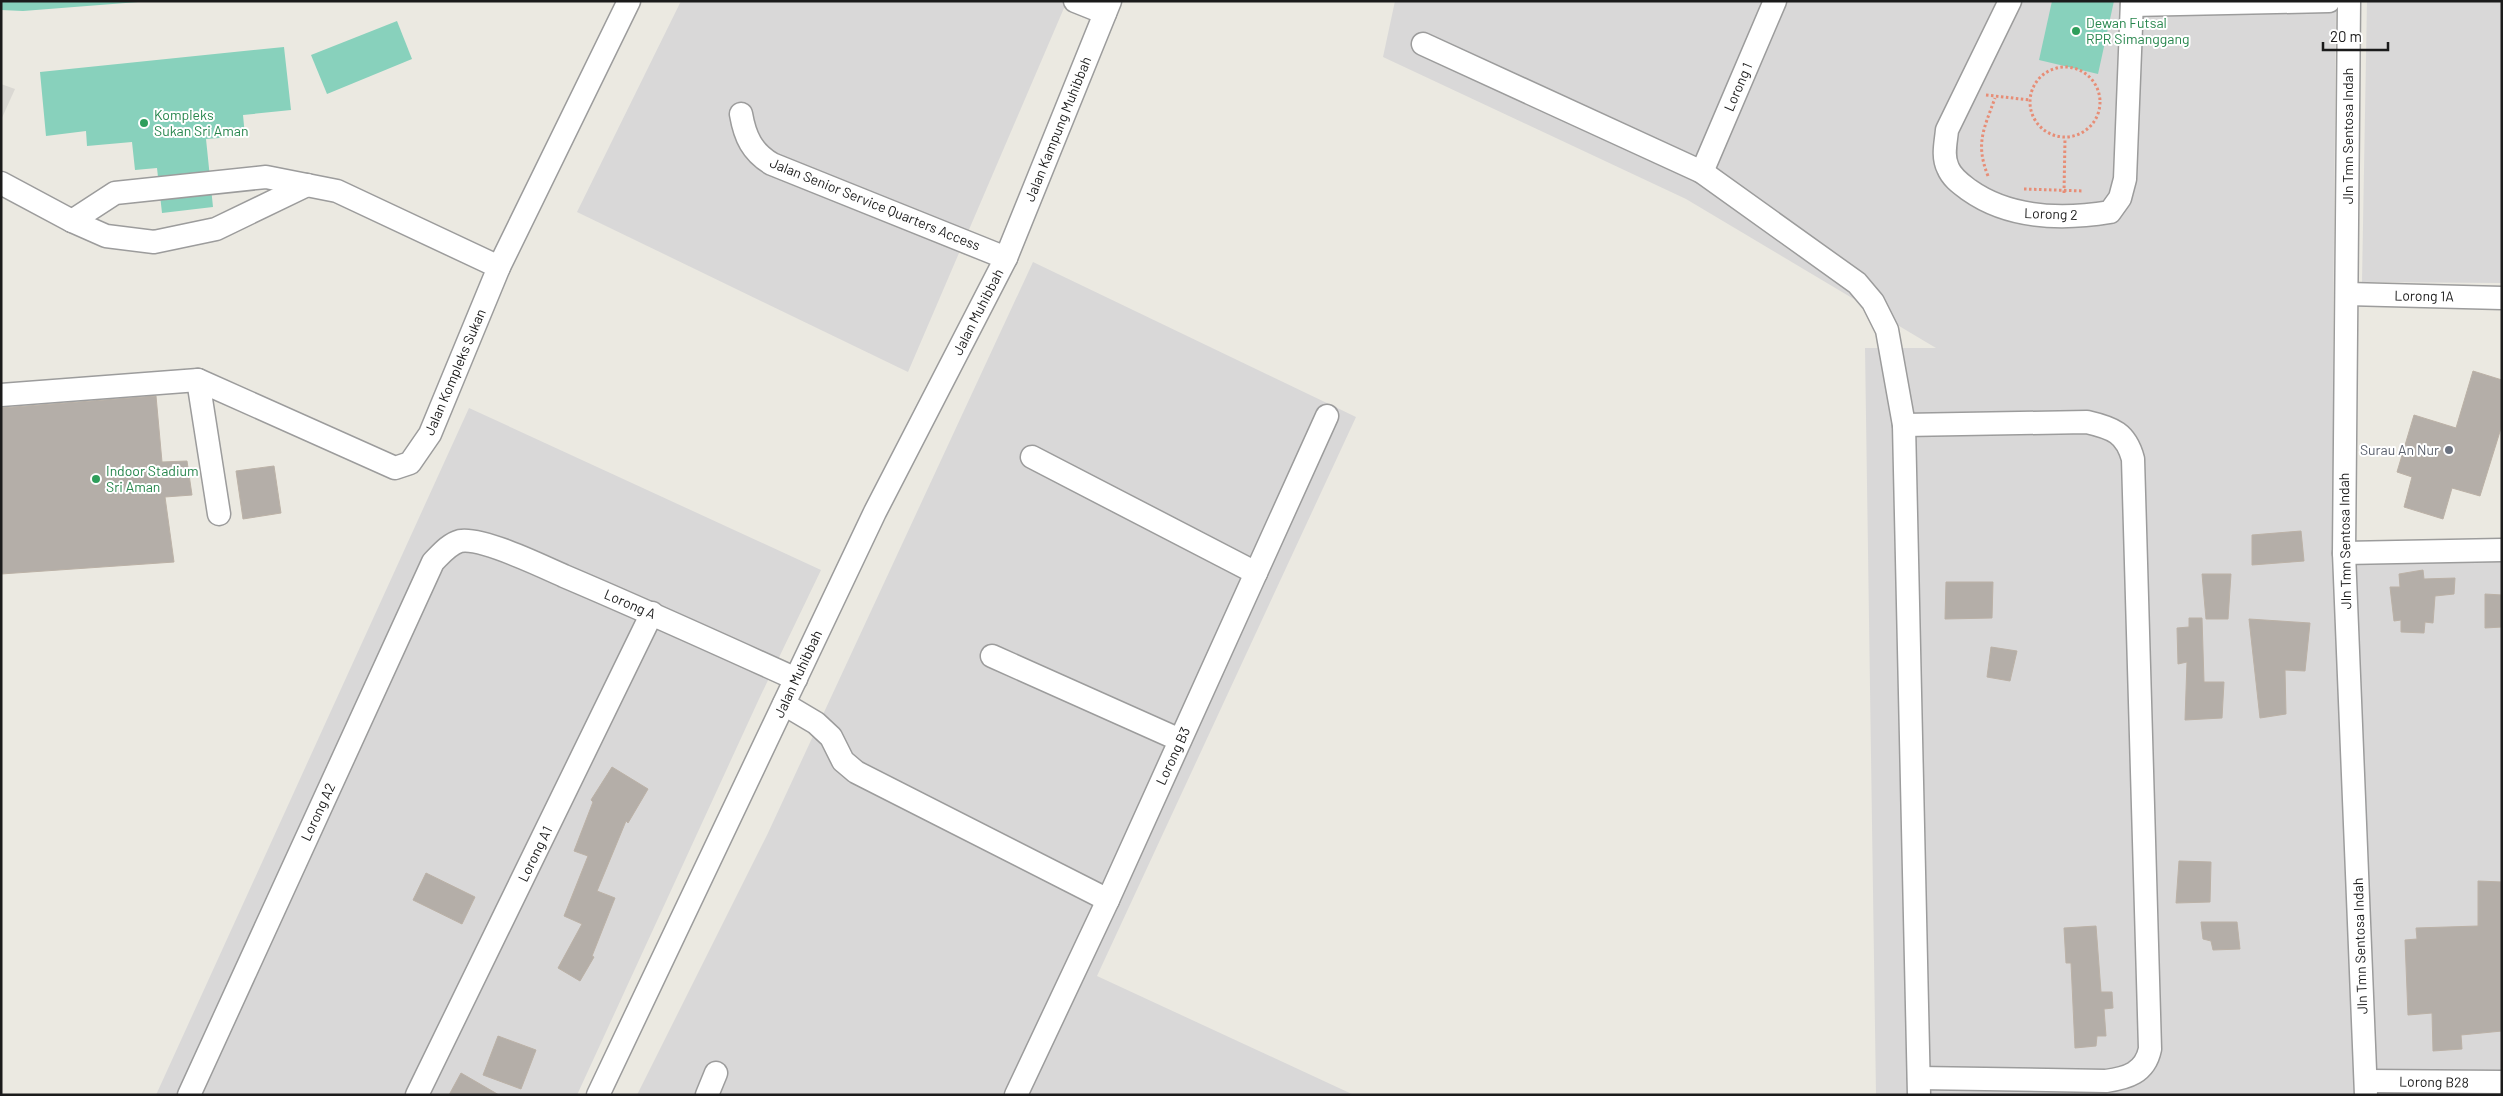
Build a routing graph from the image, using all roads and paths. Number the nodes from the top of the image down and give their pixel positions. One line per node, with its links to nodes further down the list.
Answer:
1 (629, 1): 27 (street, Jalan Kompleks Sukan)
2 (1075, 1): 8 (street)
3 (1775, 1): 17 (street, Lorong 1)
4 (2010, 1): 10 (street, Lorong 2)
5 (2330, 1): 7 (street, Lorong 2)
6 (2349, 1): 28 (street, Jln Tmn Sentosa Indah)
7 (2132, 3): 24 (street, Lorong 2)
8 (1108, 7): 26 (street, Jalan Kampung Muhibbah)
9 (1423, 44): 17 (street)
10 (1966, 90): 11 (path); 24 (street, Lorong 2)
11 (1995, 98): 12 (path); 18 (path)
12 (2030, 100): 13 (path); 16 (path)
13 (2100, 106): 14 (path); 16 (path)
14 (2106, 107)
15 (741, 114): 26 (street, Jalan Senior Service Quarters Access)
16 (2065, 138): 22 (path)
17 (1702, 172): 33 (street)
18 (1996, 180)
19 (1, 183): 25 (street)
20 (307, 185): 25 (street); 25 (street); 27 (street)
21 (2021, 188): 22 (path)
22 (2064, 191): 23 (path); 24 (path)
23 (2092, 192)
24 (2065, 216)
25 (72, 221)
26 (1006, 258): 42 (street, Jalan Muhibbah)
27 (499, 267): 30 (street, Jalan Kompleks Sukan)
28 (2347, 294): 29 (street, Lorong 1A); 38 (street, Jln Tmn Sentosa Indah)
29 (2502, 298)
30 (198, 380): 31 (street); 35 (street)
31 (1, 395)
32 (1326, 416): 39 (street, Lorong B3)
33 (1904, 425): 48 (street); 48 (street)
34 (1032, 457): 39 (street)
35 (219, 514)
36 (460, 541): 40 (street, Lorong A); 50 (street, Lorong A2)
37 (2502, 550): 38 (street)
38 (2344, 553): 49 (street, Jln Tmn Sentosa Indah)
39 (1256, 573): 44 (street, Lorong B3)
40 (652, 613): 42 (street, Lorong A); 51 (street, Lorong A1)
41 (992, 656): 44 (street)
42 (796, 679): 43 (street, Jalan Muhibbah)
43 (784, 704): 45 (street); 52 (street, Jalan Muhibbah)
44 (1180, 740): 45 (street, Lorong B3)
45 (1108, 900): 54 (street, Lorong B3)
46 (716, 1073): 53 (street)
47 (2502, 1082): 49 (street, Lorong B28)
48 (1919, 1086)
49 (2366, 1088)
50 (189, 1095)
51 (417, 1095)
52 (598, 1095)
53 (708, 1095)
54 (1016, 1095)

